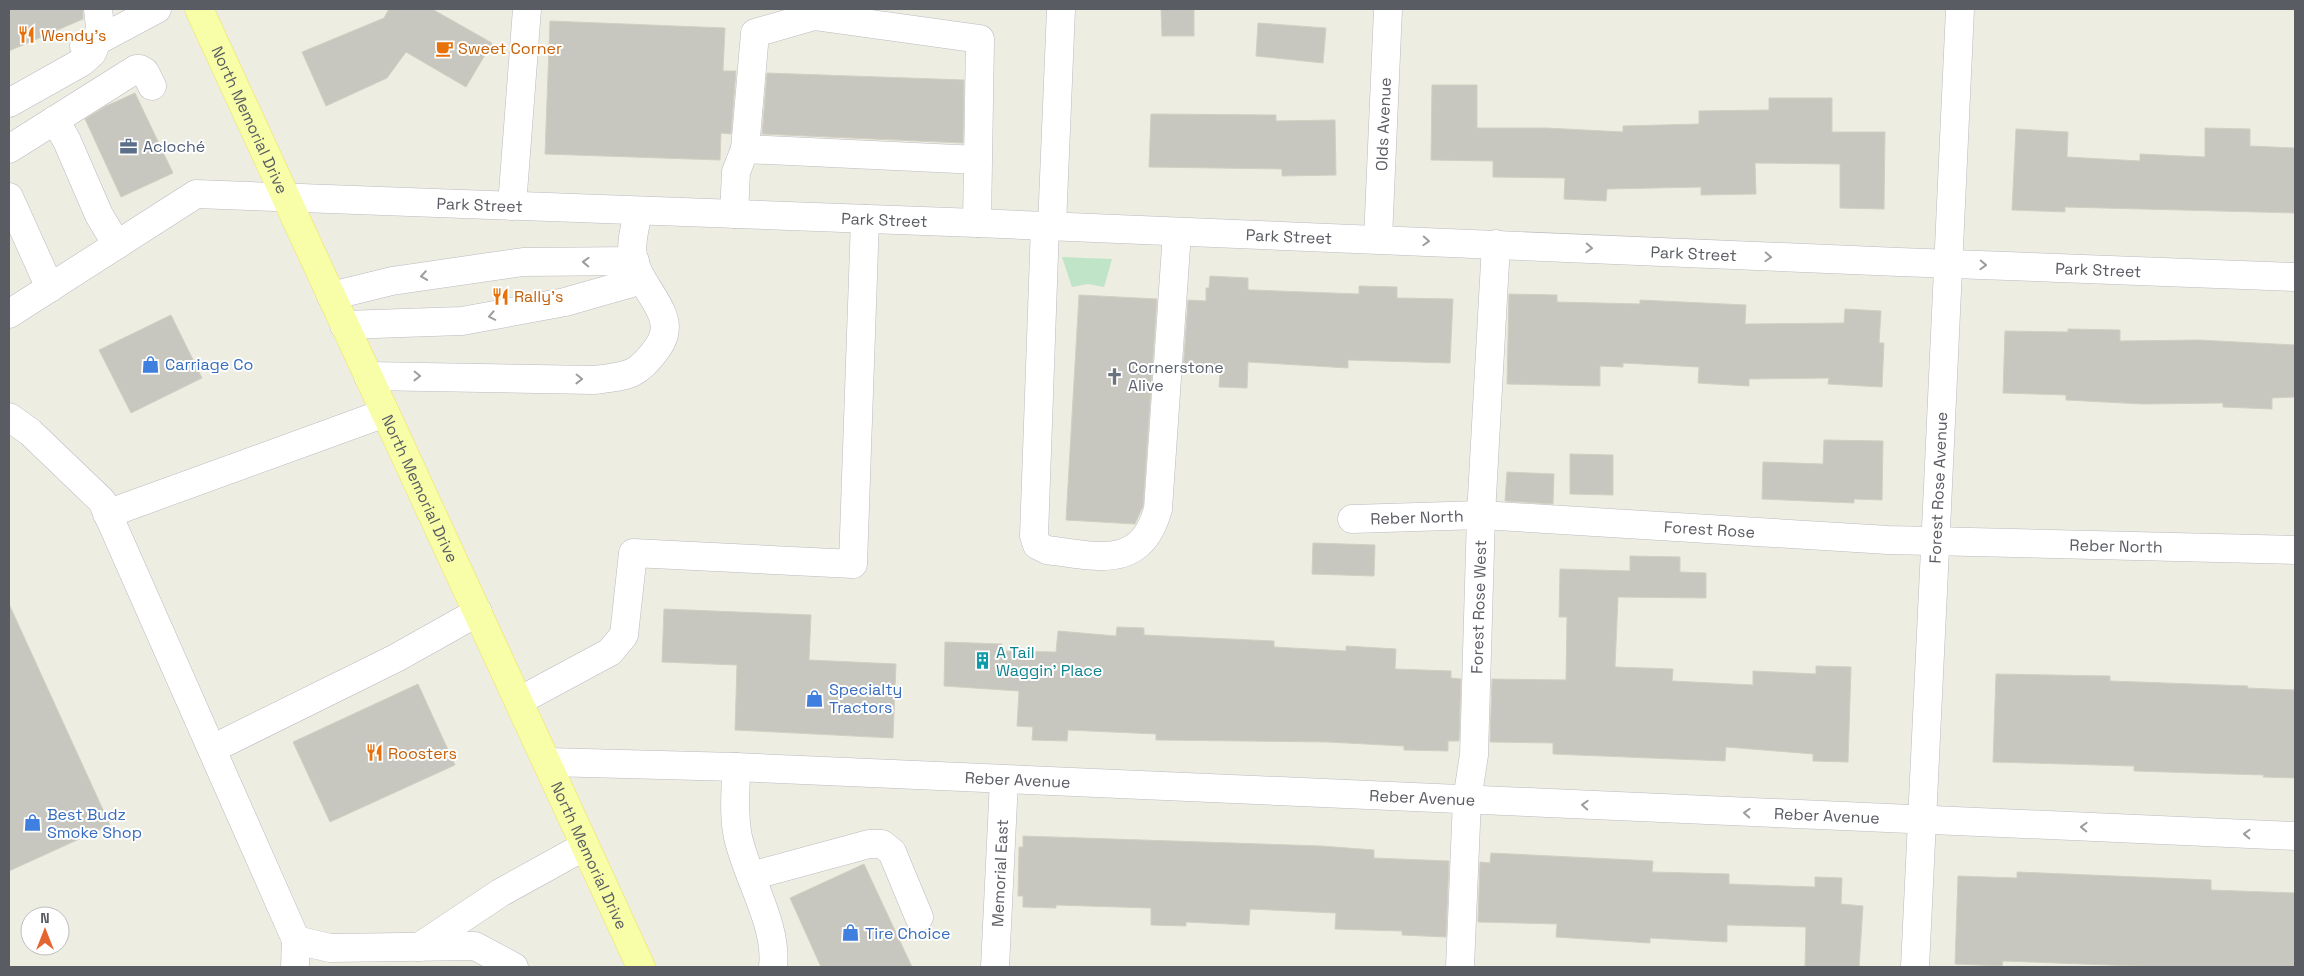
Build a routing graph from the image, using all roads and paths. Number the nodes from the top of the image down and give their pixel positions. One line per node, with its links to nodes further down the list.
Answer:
1 (98, 9): 9 (street)
2 (156, 9): 9 (street)
3 (199, 9): 17 (main road, North Memorial Drive)
4 (527, 9): 19 (street)
5 (1061, 9): 24 (street)
6 (1388, 9): 26 (street, Olds Avenue)
7 (1960, 9): 29 (street, Forest Rose Avenue)
8 (813, 13): 15 (street); 16 (street)
9 (97, 41): 10 (street); 12 (street)
10 (9, 82)
11 (152, 86): 13 (street)
12 (9, 103)
13 (55, 120): 14 (street); 28 (street)
14 (9, 149)
15 (745, 149): 16 (street); 21 (street)
16 (978, 160): 23 (street)
17 (284, 196): 19 (street, Park Street); 28 (street, Park Street); 33 (main road, North Memorial Drive)
18 (9, 197): 32 (street)
19 (512, 206): 20 (street, Park Street)
20 (638, 211): 21 (street, Park Street); 30 (street)
21 (734, 214): 22 (street, Park Street)
22 (865, 219): 23 (street, Park Street); 45 (street)
23 (978, 223): 24 (street, Park Street)
24 (1048, 226): 25 (street, Park Street); 25 (street)
25 (1177, 232): 26 (street, Park Street)
26 (1378, 239): 27 (street, Park Street, one-way to 27)
27 (1496, 244): 29 (street, Park Street, one-way to 29); 40 (street, Forest Rose West)
28 (117, 245): 32 (street, Park Street)
29 (1946, 264): 31 (street, Park Street, one-way to 31); 42 (street, Forest Rose Avenue)
30 (638, 271): 33 (street, one-way to 33); 35 (street, one-way to 35); 36 (street, one-way to 30)
31 (2295, 277)
32 (50, 288): 34 (street, Park Street)
33 (331, 296): 35 (main road, North Memorial Drive)
34 (9, 314)
35 (344, 325): 36 (main road, North Memorial Drive)
36 (368, 376): 37 (main road, North Memorial Drive)
37 (385, 413): 39 (street); 44 (main road, North Memorial Drive)
38 (9, 417): 39 (street)
39 (107, 514): 46 (street)
40 (1481, 515): 41 (street, Reber North); 42 (street, Forest Rose); 50 (street, Forest Rose West)
41 (1352, 519)
42 (1936, 541): 43 (street, Reber North); 51 (street, Forest Rose Avenue)
43 (2295, 550)
44 (478, 612): 45 (main road, North Memorial Drive); 46 (street)
45 (519, 701): 47 (main road, North Memorial Drive)
46 (212, 749): 56 (street)
47 (548, 762): 48 (street, Reber Avenue); 53 (main road, North Memorial Drive)
48 (736, 767): 49 (street, Reber Avenue); 54 (street)
49 (1004, 780): 50 (street, Reber Avenue); 62 (street, Memorial East)
50 (1467, 800): 51 (street, Reber Avenue, one-way to 50); 63 (street, Forest Rose West)
51 (1922, 821): 52 (street, Reber Avenue, one-way to 51); 64 (street, Forest Rose Avenue)
52 (2295, 836)
53 (586, 846): 57 (street); 60 (main road, North Memorial Drive)
54 (751, 876): 55 (street); 61 (street)
55 (919, 917)
56 (296, 940): 57 (street); 58 (street)
57 (420, 947): 59 (street)
58 (295, 967)
59 (514, 967)
60 (641, 967)
61 (773, 967)
62 (995, 967)
63 (1460, 967)
64 (1916, 967)

